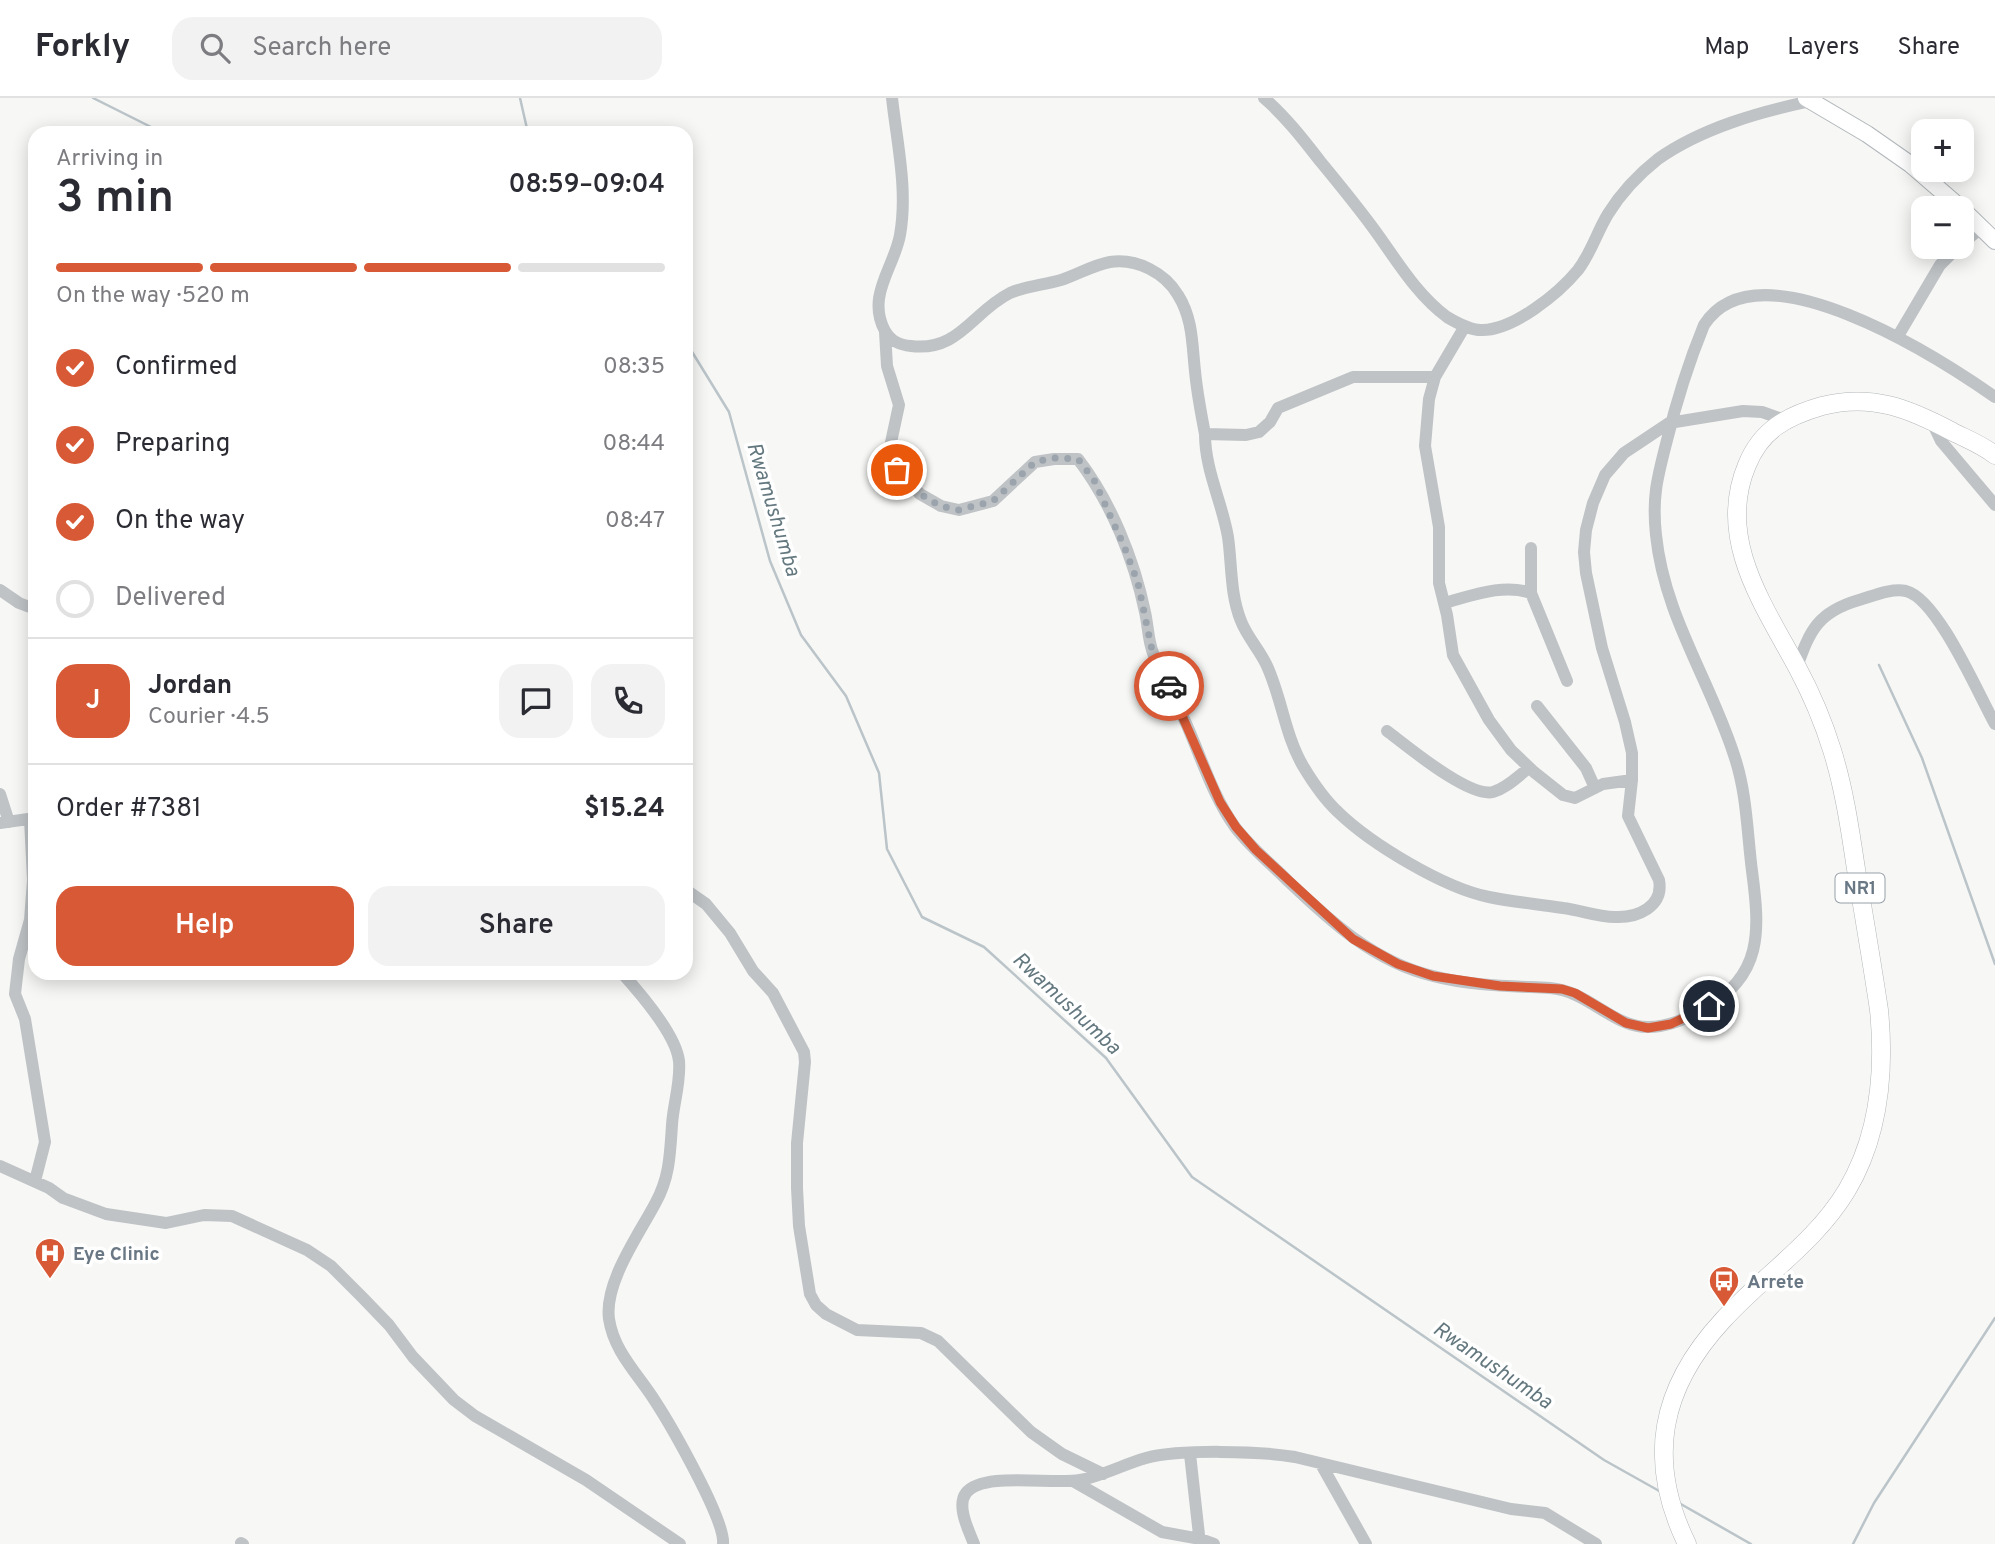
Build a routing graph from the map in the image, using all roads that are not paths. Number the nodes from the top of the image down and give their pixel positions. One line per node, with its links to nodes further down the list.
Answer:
1 (892, 98): 11 (street)
2 (1264, 98): 10 (street)
3 (1809, 99): 4 (main road); 10 (street)
4 (1946, 196)
5 (1974, 221): 6 (main road)
6 (1981, 228): 7 (street); 8 (main road)
7 (1974, 234)
8 (1995, 241)
9 (1946, 259): 12 (street)
10 (1465, 326): 13 (street)
11 (885, 331): 17 (street); 18 (street)
12 (1898, 336): 14 (street); 17 (street)
13 (1435, 377): 18 (street); 24 (street)
14 (1995, 397)
15 (1785, 420): 16 (highway, NR1); 17 (street); 26 (highway, NR1)
16 (1930, 420): 19 (highway, NR1); 20 (street)
17 (1669, 423): 32 (street)
18 (1205, 434): 32 (street)
19 (1995, 455)
20 (1995, 505)
21 (1531, 548): 23 (street)
22 (0, 590): 25 (street)
23 (1531, 593): 24 (street); 27 (street)
24 (1444, 603): 31 (street)
25 (28, 606)
26 (1797, 667): 29 (street); 53 (highway, NR1)
27 (1567, 681)
28 (1537, 706): 33 (street)
29 (1995, 724)
30 (1387, 732): 31 (street)
31 (1529, 768): 33 (street)
32 (1633, 780): 33 (street)
33 (1595, 788)
34 (0, 794): 36 (street)
35 (28, 819): 36 (street)
36 (4, 823)
37 (693, 895): 44 (street)
38 (28, 927): 41 (street)
39 (628, 980): 48 (street)
40 (0, 1166): 41 (street)
41 (35, 1181): 47 (street)
42 (1190, 1454): 43 (street); 44 (street); 46 (street)
43 (1321, 1464): 51 (street); 52 (street)
44 (1102, 1474): 45 (street)
45 (1073, 1481): 46 (street); 49 (street)
46 (1200, 1541): 50 (street)
47 (680, 1544)
48 (723, 1544)
49 (974, 1544)
50 (1214, 1544)
51 (1366, 1544)
52 (1597, 1544)
53 (1687, 1544)

